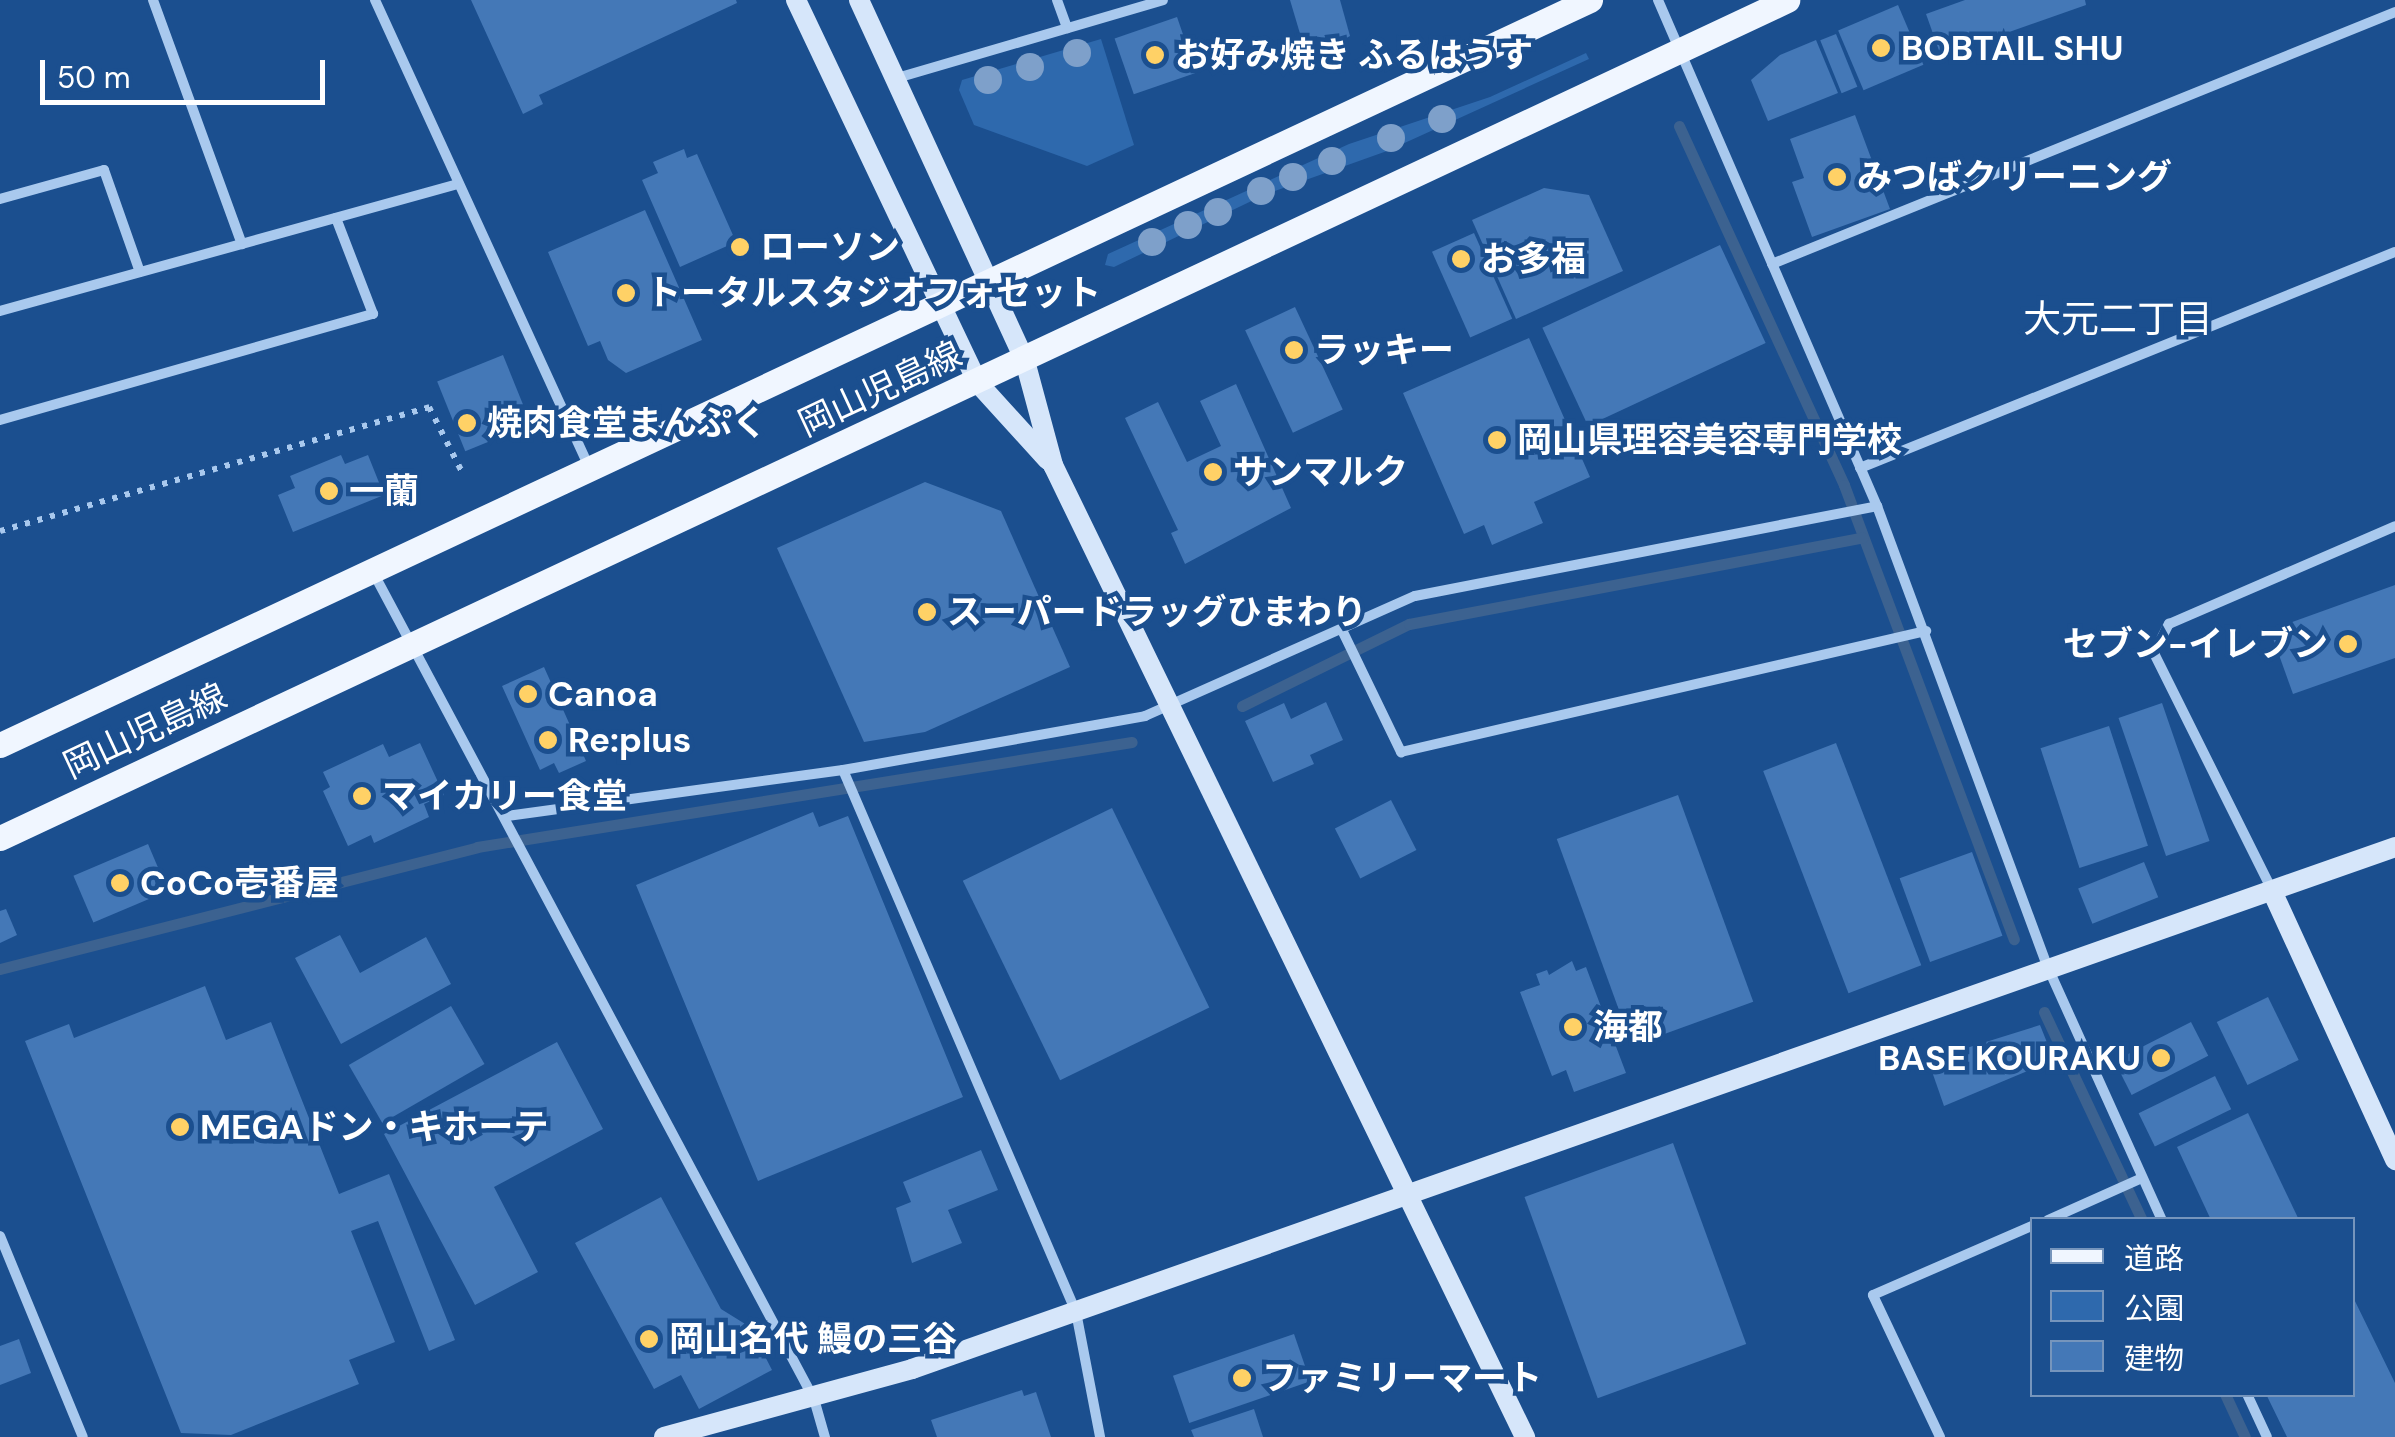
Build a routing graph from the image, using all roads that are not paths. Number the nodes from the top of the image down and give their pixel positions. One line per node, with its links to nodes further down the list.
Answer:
1 (153, 0): 17 (street)
2 (375, 0): 14 (street)
3 (796, 0): 22 (street)
4 (859, 0): 13 (street)
5 (1056, 0): 11 (street)
6 (1163, 0): 11 (street)
7 (1590, 0): 21 (main road, 岡山児島線)
8 (1658, 0): 12 (street)
9 (1787, 0): 12 (main road, 岡山児島線)
10 (2395, 12): 19 (street)
11 (1066, 28): 13 (street)
12 (1679, 50): 19 (street); 24 (main road, 岡山児島線)
13 (896, 78): 21 (street)
14 (459, 184): 16 (street); 28 (street)
15 (0, 199): 20 (street)
16 (336, 218): 17 (street); 26 (street)
17 (242, 244): 20 (street)
18 (2395, 252): 29 (street)
19 (1772, 264): 29 (street)
20 (140, 272): 23 (street)
21 (989, 280): 22 (main road, 岡山児島線); 24 (street)
22 (940, 303): 25 (street); 28 (main road, 岡山児島線)
23 (0, 311)
24 (1025, 361): 25 (main road, 岡山児島線); 27 (street)
25 (976, 382): 27 (street); 35 (main road, 岡山児島線)
26 (0, 420)
27 (1053, 465): 36 (street)
28 (590, 468): 32 (main road, 岡山児島線)
29 (1860, 468): 30 (street)
30 (1877, 506): 33 (street); 34 (street)
31 (2395, 526): 42 (street)
32 (374, 574): 35 (street); 37 (main road, 岡山児島線)
33 (1342, 630): 34 (street); 36 (street)
34 (1926, 631): 43 (street)
35 (412, 644): 39 (street); 40 (main road, 岡山児島線)
36 (1169, 705): 38 (street); 46 (street)
37 (0, 745)
38 (846, 776): 39 (street); 51 (street)
39 (507, 816): 53 (street)
40 (0, 838)
41 (2395, 848): 42 (street)
42 (2272, 891): 43 (street); 44 (street)
43 (2049, 970): 45 (street); 46 (street)
44 (2395, 1160)
45 (2138, 1180): 47 (street); 48 (street)
46 (1408, 1198): 51 (street); 58 (street)
47 (2055, 1217)
48 (2160, 1217)
49 (2030, 1227): 59 (street)
50 (0, 1236): 54 (street)
51 (1076, 1312): 53 (street); 57 (street)
52 (2248, 1397): 60 (street)
53 (814, 1399): 55 (street); 56 (street)
54 (82, 1437)
55 (664, 1437)
56 (825, 1437)
57 (1100, 1437)
58 (1525, 1437)
59 (1940, 1437)
60 (2268, 1437)

